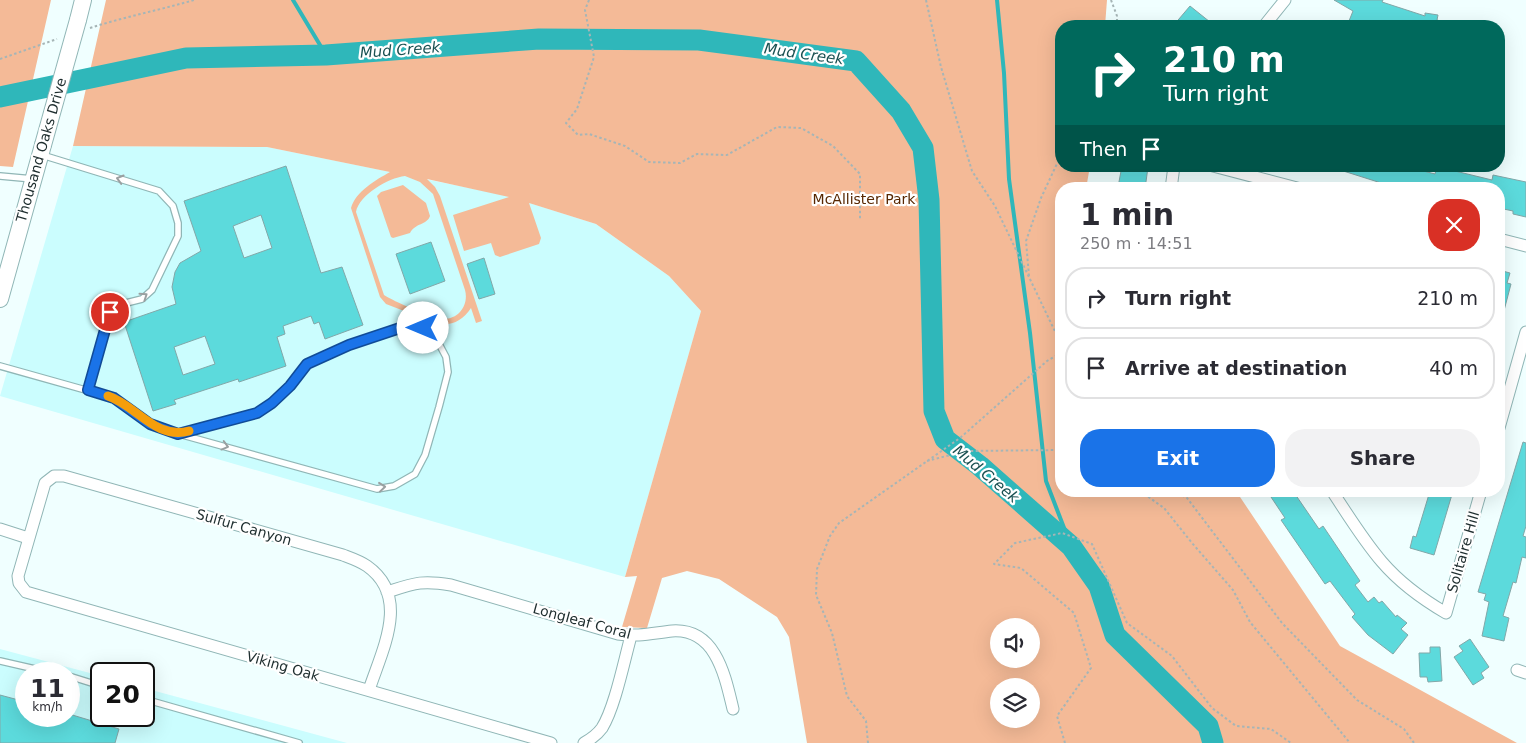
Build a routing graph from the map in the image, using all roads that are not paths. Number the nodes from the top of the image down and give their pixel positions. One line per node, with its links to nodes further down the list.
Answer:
1 (83, 0): 4 (main road, Thousand Oaks Drive, bridge)
2 (1285, 0): 3 (street)
3 (1269, 20)
4 (41, 150): 7 (main road, Thousand Oaks Drive); 14 (lane, one-way to 4)
5 (1236, 172): 8 (street)
6 (0, 176): 7 (lane)
7 (33, 179): 11 (main road, Thousand Oaks Drive)
8 (1274, 182)
9 (1505, 241): 10 (street)
10 (1526, 246)
11 (0, 299)
12 (1526, 332): 15 (street)
13 (0, 366): 14 (lane)
14 (88, 390): 16 (lane)
15 (1505, 407)
16 (178, 434): 16 (lane, one-way to 16)
17 (1336, 497): 18 (street, Solitaire Hill)
18 (1478, 497)
19 (0, 529): 20 (street)
20 (28, 538): 21 (street, Sulfur Canyon); 22 (street, Sulfur Canyon)
21 (18, 583): 26 (street, Viking Oak)
22 (388, 592): 23 (street, Longleaf Coral); 26 (street, Sulfur Canyon)
23 (631, 636): 28 (street, Longleaf Coral); 31 (street)
24 (0, 661): 25 (lane)
25 (15, 664)
26 (369, 690): 30 (street, Viking Oak)
27 (155, 702): 29 (lane)
28 (733, 709)
29 (299, 743)
30 (551, 743)
31 (584, 743)

